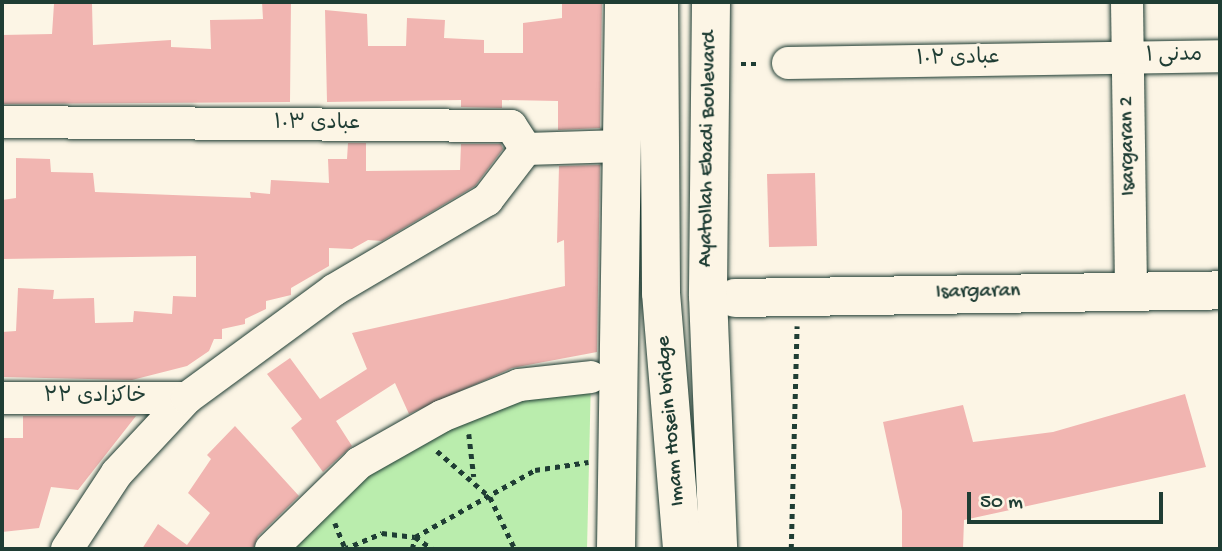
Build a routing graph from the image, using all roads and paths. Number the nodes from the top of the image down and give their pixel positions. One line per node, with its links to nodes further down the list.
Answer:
1 (624, 2): 10 (main road)
2 (659, 2): 32 (main road, Imam Hosein bridge)
3 (711, 2): 15 (main road, Ayatollah Ebadi Boulevard)
4 (735, 2): 15 (main road)
5 (1127, 2): 7 (street, Isargaran 2)
6 (1220, 56): 7 (street, مدنی ۱)
7 (1128, 57): 8 (street, عبادی ۱۰۲); 13 (street, Isargaran 2)
8 (788, 63)
9 (2, 122): 11 (street, عبادی ۱۰۳)
10 (621, 146): 11 (street); 31 (main road)
11 (527, 149): 18 (street)
12 (1220, 290): 13 (main road, Isargaran)
13 (1131, 291): 14 (main road, Isargaran)
14 (799, 296): 15 (main road, Isargaran); 35 (path)
15 (721, 297): 33 (main road, Imam Hosein bridge); 34 (main road)
16 (591, 377): 19 (street)
17 (2, 398): 18 (street, خاکزادی ۲۲)
18 (187, 398): 25 (street)
19 (469, 405): 20 (street); 22 (path)
20 (413, 433): 22 (path); 26 (street)
21 (603, 462): 23 (path)
22 (474, 478): 23 (path)
23 (490, 497): 24 (path); 30 (path)
24 (415, 537): 27 (path); 28 (path); 29 (path)
25 (66, 549)
26 (271, 549)
27 (344, 549)
28 (412, 549)
29 (433, 549)
30 (515, 549)
31 (616, 549)
32 (682, 549)
33 (718, 549)
34 (737, 549)
35 (791, 549)

